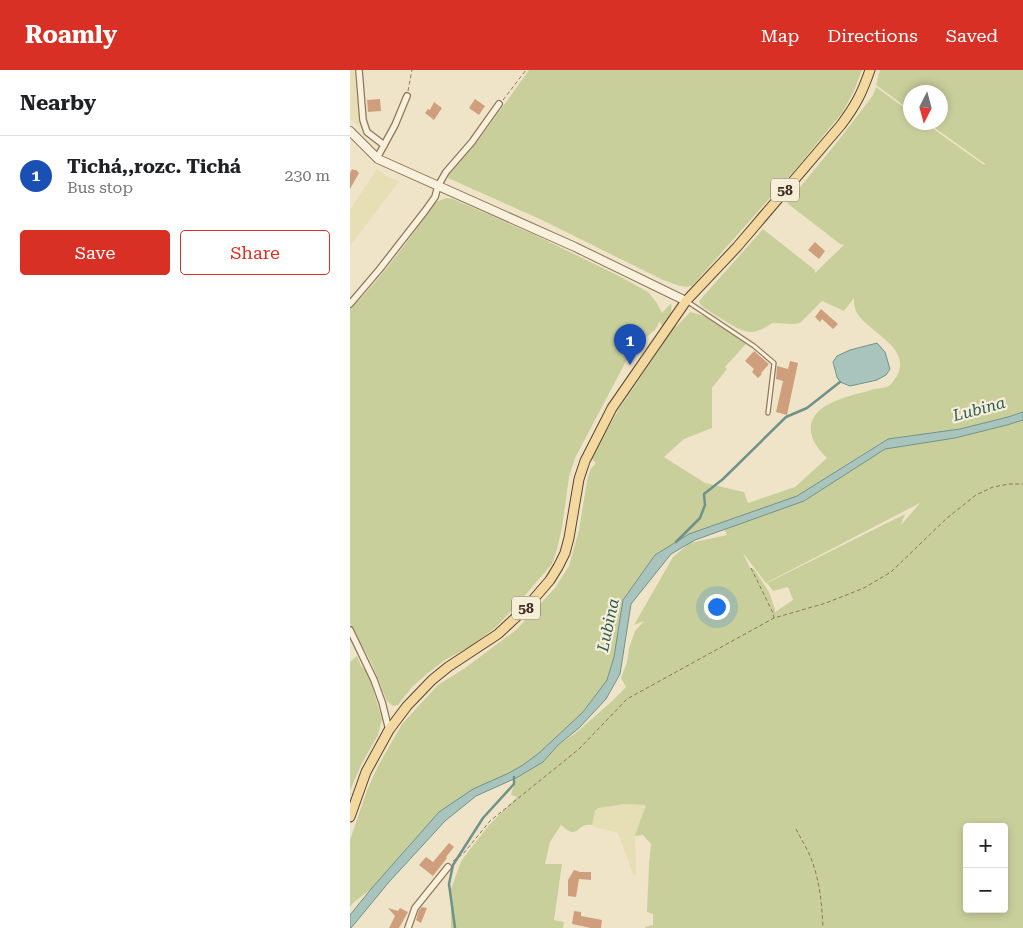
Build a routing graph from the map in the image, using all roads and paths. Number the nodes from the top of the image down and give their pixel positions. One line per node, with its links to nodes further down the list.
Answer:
1 (359, 70): 8 (street)
2 (412, 70): 5 (path)
3 (526, 70): 6 (path)
4 (870, 70): 11 (main road, 58)
5 (407, 96): 8 (street)
6 (499, 104): 10 (street)
7 (350, 131): 9 (street)
8 (384, 146): 9 (street)
9 (377, 158): 10 (street)
10 (438, 186): 11 (street); 12 (street)
11 (686, 301): 13 (lane); 18 (main road, 58)
12 (350, 304)
13 (768, 413)
14 (1023, 484): 16 (path)
15 (751, 568): 16 (path)
16 (774, 618): 21 (path)
17 (350, 630): 18 (street)
18 (389, 730): 19 (main road, 58)
19 (350, 817)
20 (796, 829): 24 (path)
21 (454, 860)
22 (448, 866): 23 (street)
23 (408, 928)
24 (823, 928)

